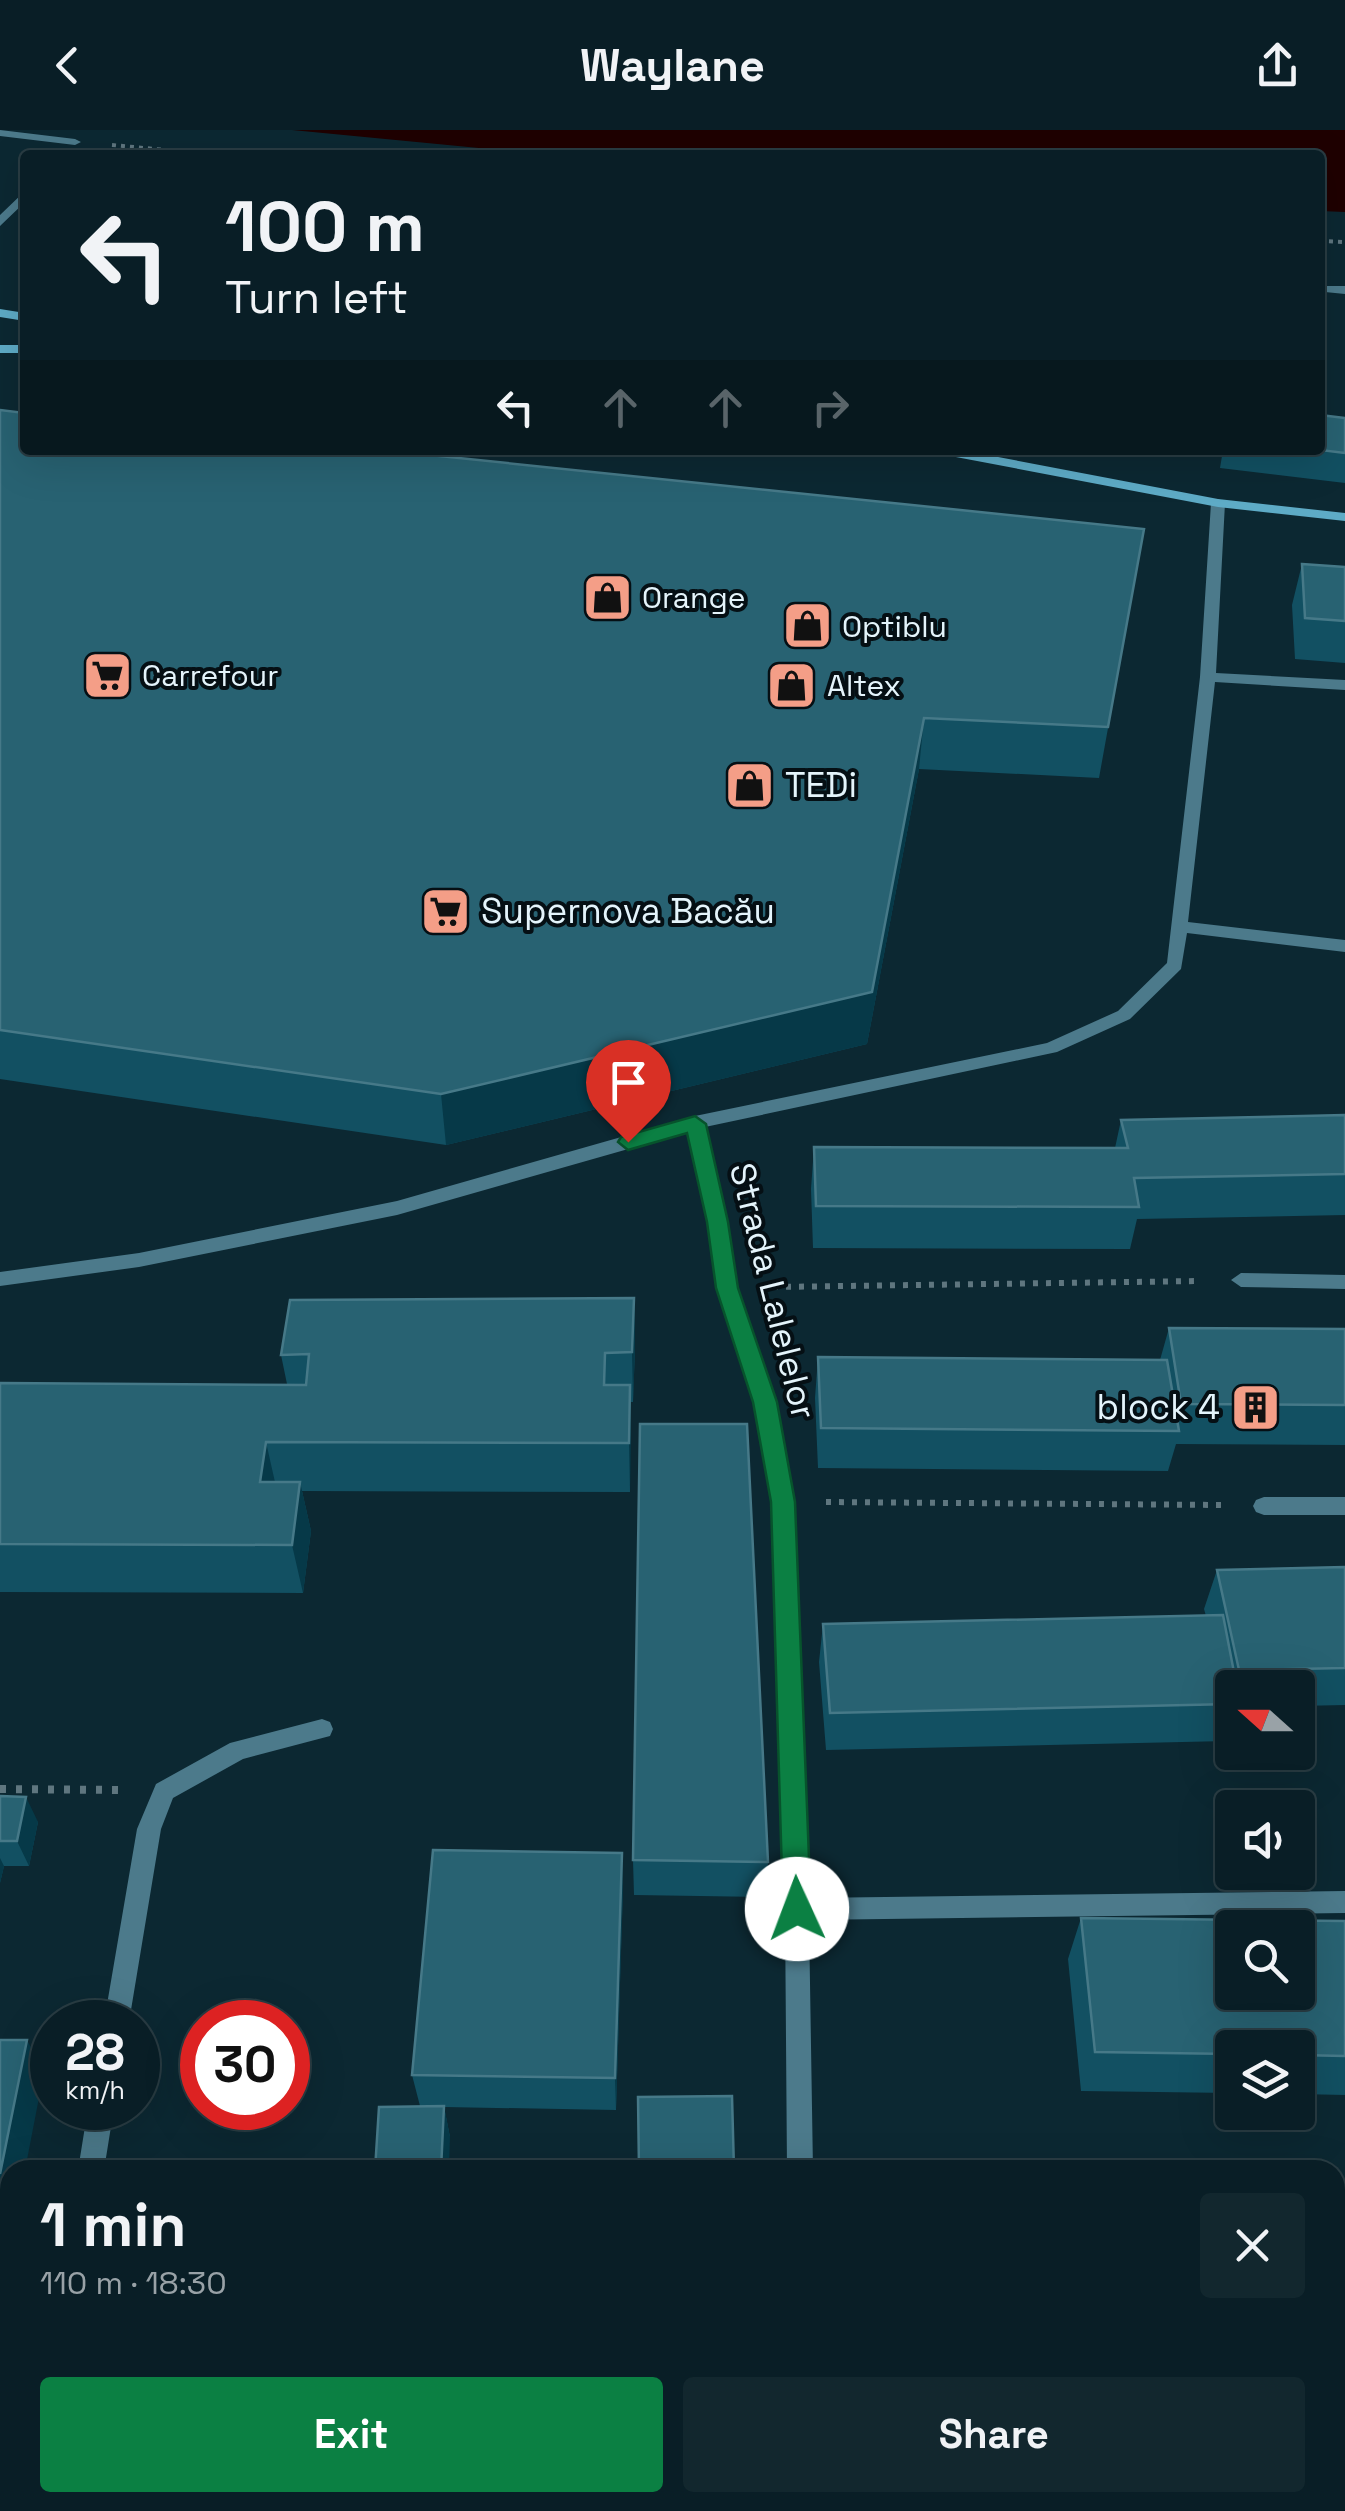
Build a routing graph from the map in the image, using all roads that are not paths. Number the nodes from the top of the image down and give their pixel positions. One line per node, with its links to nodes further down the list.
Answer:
1 (86, 130): 3 (street)
2 (0, 134): 3 (street)
3 (76, 142): 4 (street)
4 (69, 150)
5 (20, 201): 6 (street)
6 (0, 222)
7 (1329, 289): 8 (street)
8 (1345, 290)
9 (966, 455): 10 (main road)
10 (1218, 503): 11 (main road); 12 (street, Strada Lalelelor)
11 (1345, 518)
12 (1208, 677): 13 (street); 14 (street, Strada Lalelelor)
13 (1345, 685)
14 (1181, 928): 15 (street); 16 (street, Strada Lalelelor)
15 (1345, 946)
16 (695, 1124): 17 (street); 24 (street, Strada Lalelelor)
17 (0, 1279)
18 (1241, 1280): 19 (street)
19 (1345, 1282)
20 (1264, 1506): 21 (street)
21 (1345, 1506)
22 (322, 1729): 25 (street)
23 (1345, 1902): 24 (street)
24 (797, 1909): 28 (street, Strada Lalelelor)
25 (120, 2000)
26 (98, 2130): 27 (street)
27 (93, 2160)
28 (800, 2160)

